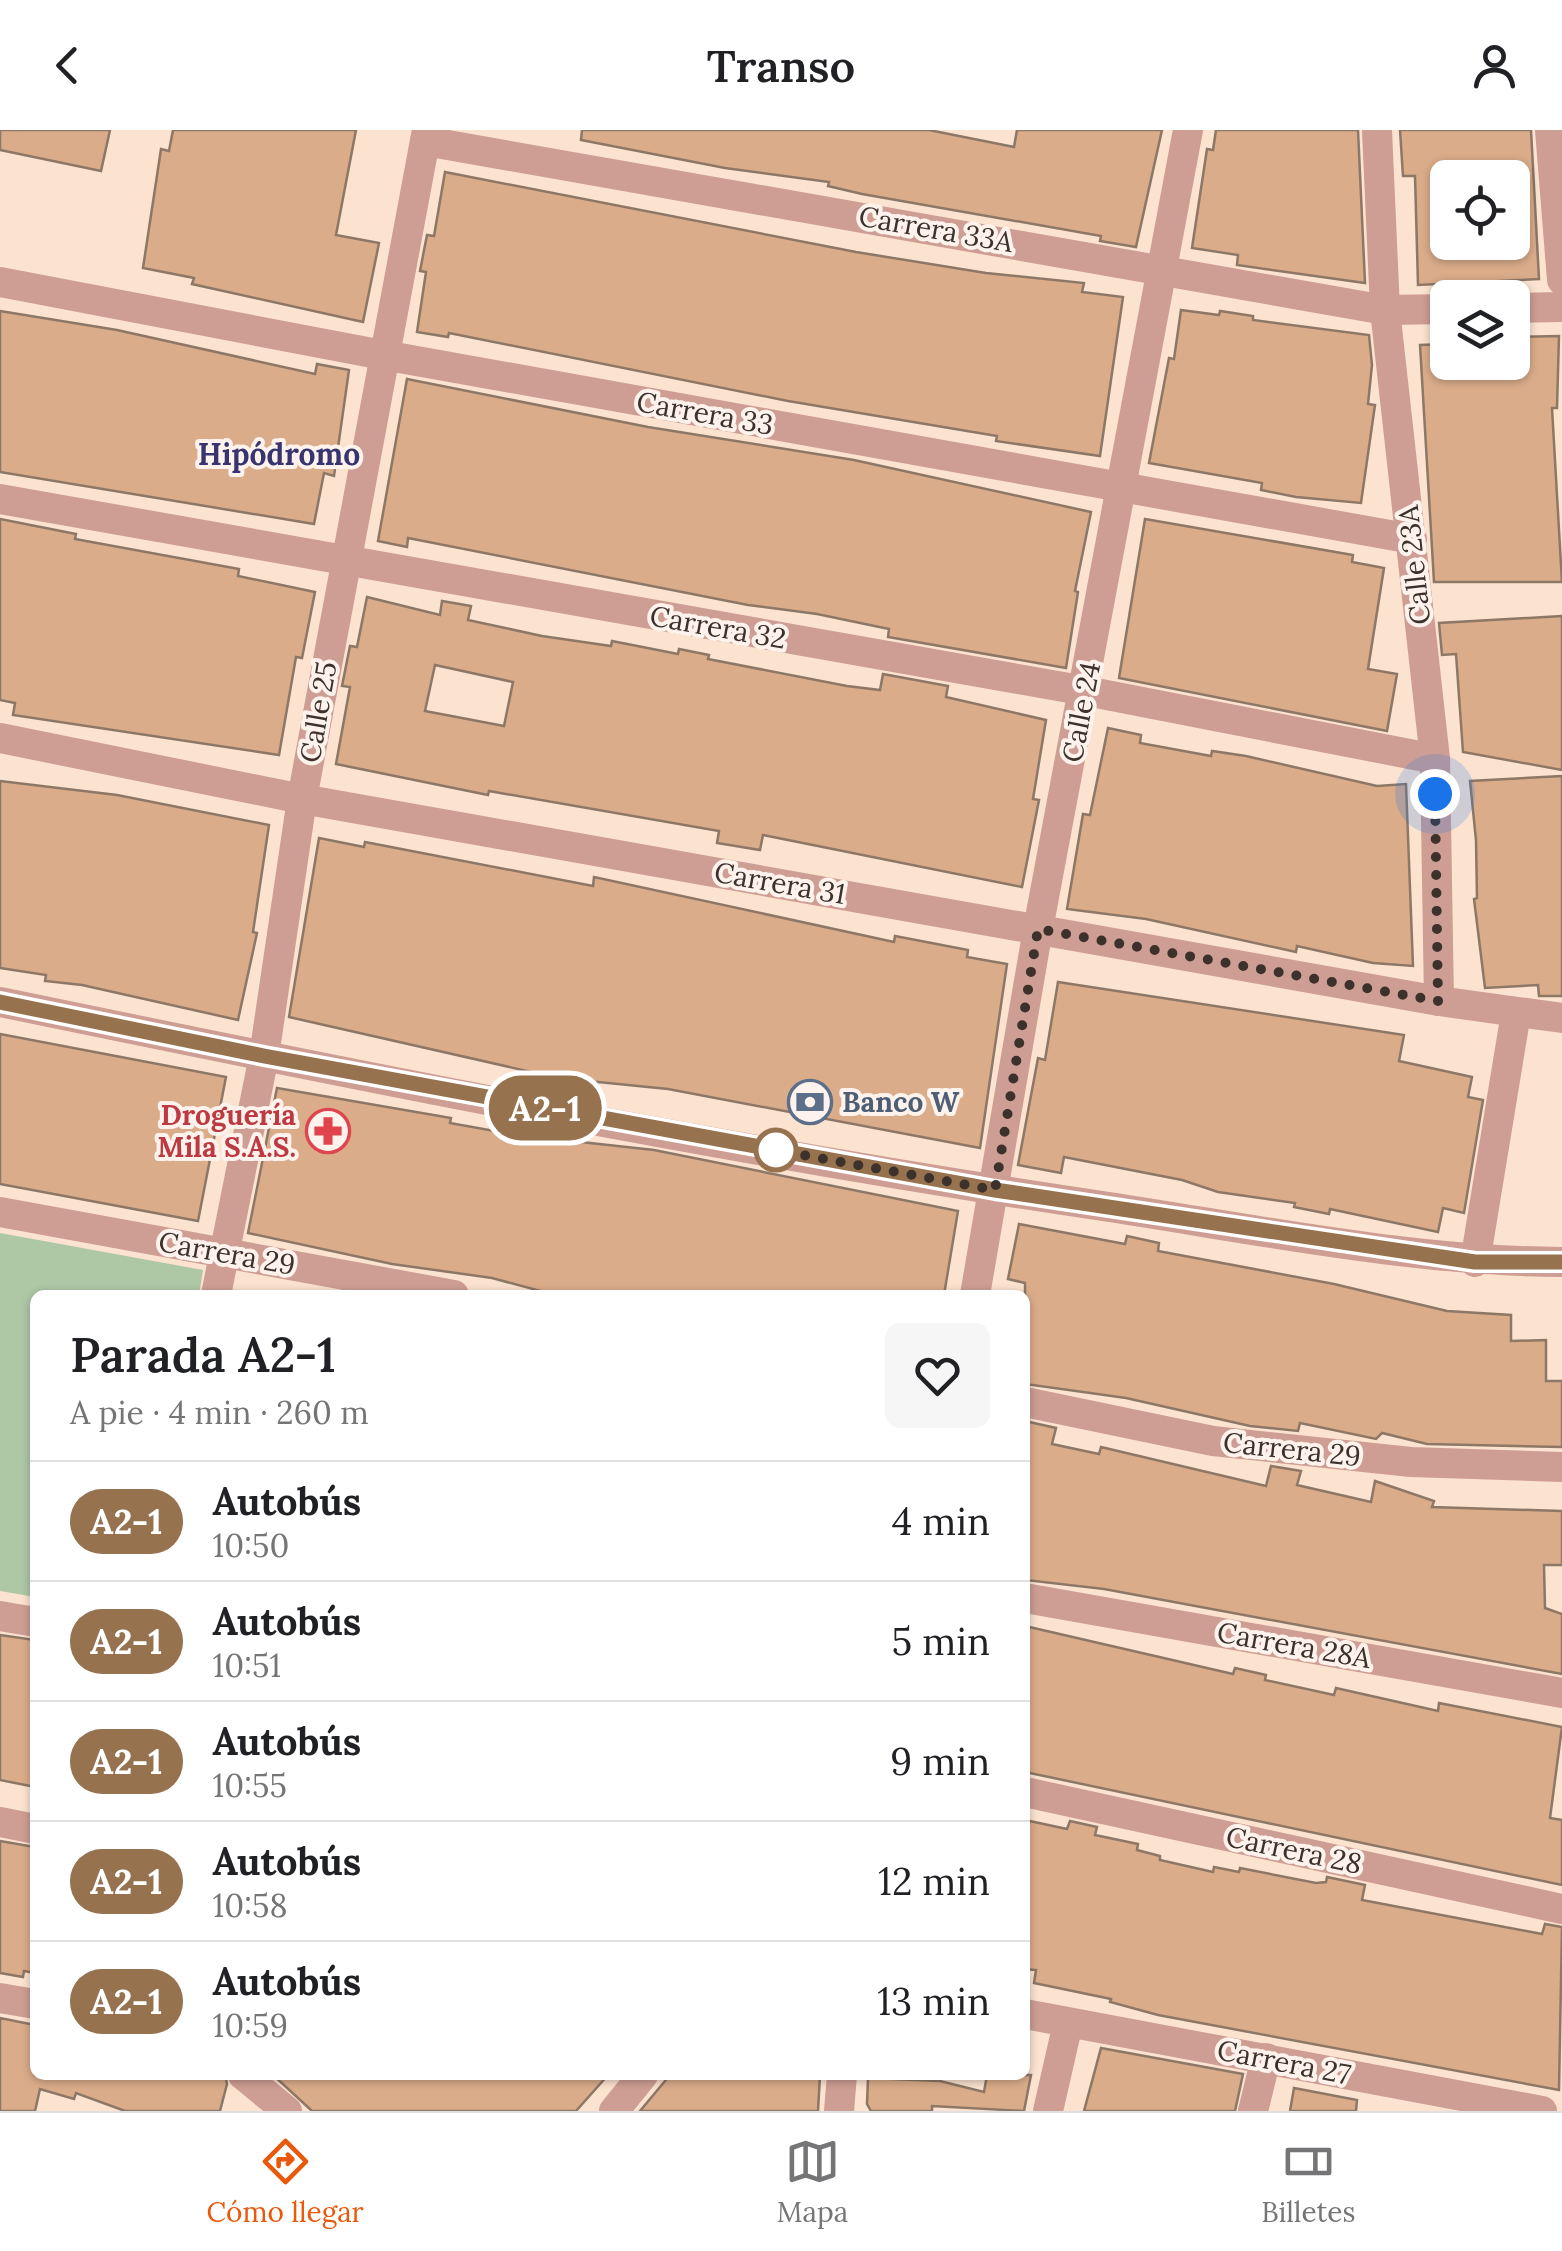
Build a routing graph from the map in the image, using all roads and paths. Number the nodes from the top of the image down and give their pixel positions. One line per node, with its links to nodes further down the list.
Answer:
1 (1188, 130): 5 (street, Calle 24)
2 (1377, 130): 11 (street, Calle 23A)
3 (1550, 130): 6 (street)
4 (426, 136): 5 (street, Carrera 33A); 12 (street, Calle 25)
5 (1163, 268): 11 (street, Carrera 33A); 13 (street, Calle 24)
6 (1562, 280)
7 (0, 282): 12 (street, Carrera 33)
8 (1562, 306): 9 (street)
9 (1530, 307)
10 (1430, 309): 11 (street, Carrera 33A)
11 (1384, 310): 15 (street, Calle 23A)
12 (383, 356): 13 (street, Carrera 33); 16 (street, Calle 25)
13 (1123, 488): 15 (street, Carrera 33); 17 (street, Calle 24)
14 (0, 499): 16 (street, Carrera 32)
15 (1412, 539): 19 (street, Calle 23A)
16 (344, 562): 17 (street, Carrera 32); 20 (street, Calle 25)
17 (1086, 691): 19 (street, Carrera 32); 21 (street, Calle 24)
18 (0, 738): 20 (street, Carrera 31)
19 (1435, 759): 22 (street, Calle 23A)
20 (302, 799): 21 (street, Carrera 31); 26 (street, Calle 25)
21 (1038, 929): 22 (street, Carrera 31); 27 (street, Calle 24)
22 (1438, 1001): 24 (street, Carrera 31)
23 (0, 1002): 26 (street)
24 (1516, 1013): 25 (street, Carrera 31); 30 (street)
25 (1562, 1018)
26 (264, 1056): 27 (street); 29 (street, Calle 25)
27 (995, 1190): 30 (street); 34 (street, Calle 24)
28 (0, 1212): 29 (street, Carrera 29)
29 (224, 1252): 32 (street, Calle 25); 33 (street, Carrera 29)
30 (1475, 1262): 31 (street)
31 (1562, 1262)
32 (217, 1290)
33 (427, 1290)
34 (976, 1290)
35 (1030, 1403): 36 (street, Carrera 29)
36 (1562, 1467)
37 (1030, 1599): 40 (street, Carrera 28A)
38 (0, 1616): 39 (street)
39 (30, 1621)
40 (1562, 1693)
41 (1030, 1793): 44 (street, Carrera 28)
42 (0, 1822): 43 (street)
43 (30, 1827)
44 (1562, 1909)
45 (0, 1998): 46 (street)
46 (30, 2003)
47 (1030, 2015): 48 (street, Carrera 27)
48 (1068, 2023): 49 (street, Carrera 27); 57 (street)
49 (1266, 2058): 53 (street, Carrera 27); 58 (street)
50 (639, 2080): 55 (street)
51 (842, 2080): 56 (street)
52 (252, 2092): 54 (street)
53 (1460, 2104): 59 (street, Carrera 27)
54 (286, 2111)
55 (614, 2111)
56 (839, 2111)
57 (1048, 2111)
58 (1253, 2111)
59 (1542, 2111)

